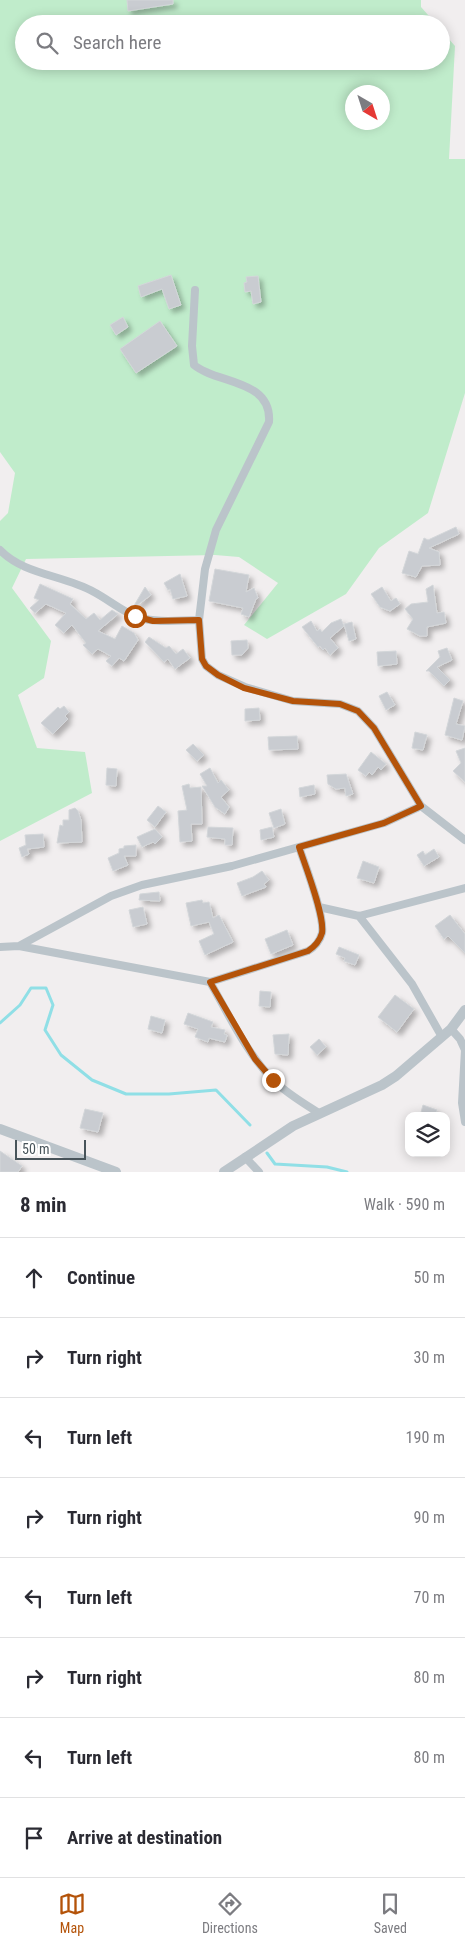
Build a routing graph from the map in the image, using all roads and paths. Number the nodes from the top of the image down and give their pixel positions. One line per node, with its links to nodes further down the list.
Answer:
1 (195, 290): 3 (street)
2 (0, 550): 3 (street)
3 (199, 620): 4 (street)
4 (421, 806): 5 (street); 6 (street)
5 (465, 840)
6 (299, 847): 8 (street); 11 (street)
7 (465, 888): 9 (street)
8 (319, 907): 9 (street); 12 (street)
9 (359, 916): 15 (street)
10 (0, 946): 11 (street)
11 (19, 946): 12 (street)
12 (210, 982): 16 (street)
13 (465, 1010): 14 (street)
14 (451, 1029): 15 (street); 17 (street)
15 (442, 1037): 16 (street)
16 (319, 1113): 19 (street)
17 (465, 1122)
18 (0, 1129): 20 (street)
19 (245, 1157): 21 (street); 22 (street)
20 (116, 1172)
21 (224, 1172)
22 (259, 1172)

